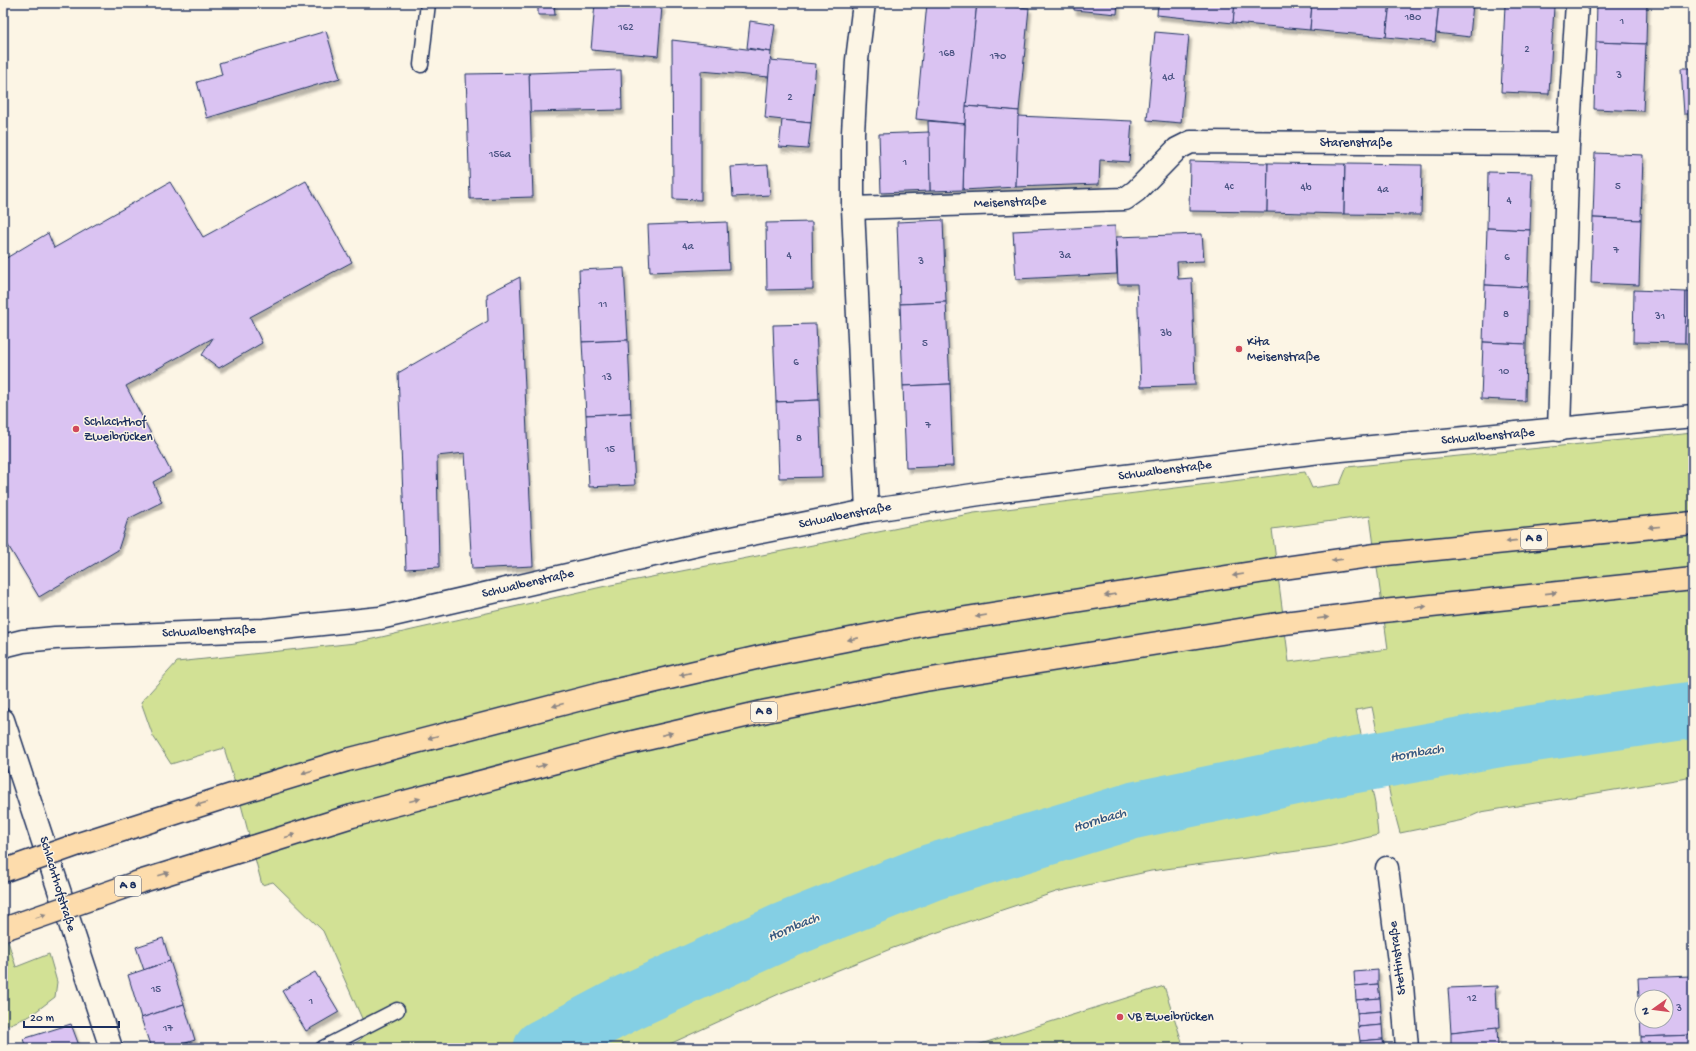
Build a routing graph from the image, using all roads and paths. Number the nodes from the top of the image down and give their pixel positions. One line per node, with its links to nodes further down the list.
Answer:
1 (428, 3): 4 (lane)
2 (864, 3): 7 (street)
3 (1577, 3): 5 (street)
4 (421, 65)
5 (1568, 144): 6 (street, Starenstraße); 9 (street)
6 (1156, 172): 7 (street, Meisenstraße)
7 (853, 208): 10 (street)
8 (1693, 416): 9 (street, Schwalbenstraße)
9 (1559, 430): 10 (street, Schwalbenstraße)
10 (867, 511): 13 (street, Schwalbenstraße)
11 (1693, 524): 15 (highway, A 8, one-way to 15)
12 (1693, 579): 19 (highway, A 8, one-way to 12, bridge)
13 (3, 646)
14 (3, 720): 21 (street, Schlachthofstraße)
15 (79, 844): 16 (highway, bridge); 18 (highway, A 8, bridge)
16 (3, 859)
17 (1386, 868): 23 (street, Stettinstraße)
18 (3, 872)
19 (4, 930)
20 (396, 1010): 22 (lane)
21 (111, 1048)
22 (323, 1048)
23 (1407, 1048)

